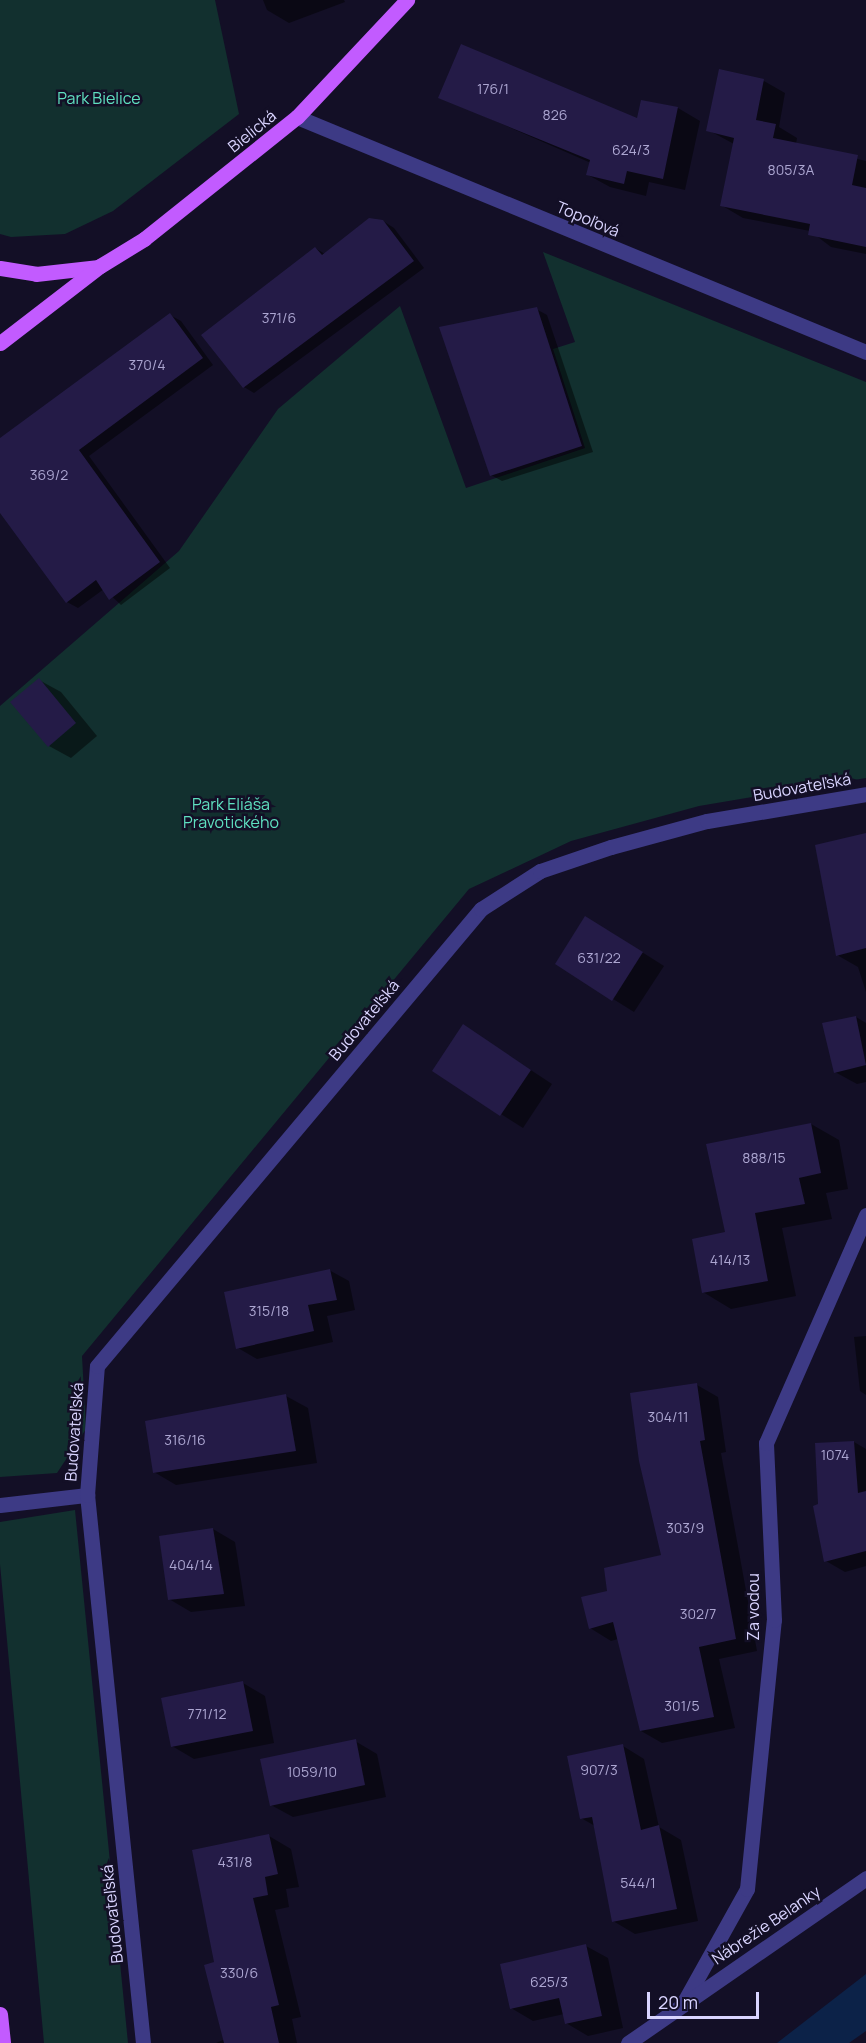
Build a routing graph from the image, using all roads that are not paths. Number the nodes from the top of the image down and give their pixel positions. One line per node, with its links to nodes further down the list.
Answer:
1 (407, 0): 2 (main road, Bielická)
2 (297, 117): 3 (main road, Bielická); 6 (street, Topoľová)
3 (100, 266): 4 (main road, Bielická); 5 (main road, Bielická)
4 (0, 268)
5 (0, 343)
6 (866, 352)
7 (866, 794): 9 (street, Budovateľská)
8 (866, 1215): 12 (street, Za vodou)
9 (87, 1496): 10 (street, Budovateľská); 15 (street, Budovateľská)
10 (0, 1505)
11 (866, 1878): 12 (street, Nábrežie Belanky)
12 (684, 2002): 16 (street, Nábrežie Belanky)
13 (0, 2014): 14 (main road)
14 (3, 2043)
15 (143, 2043)
16 (628, 2043)

